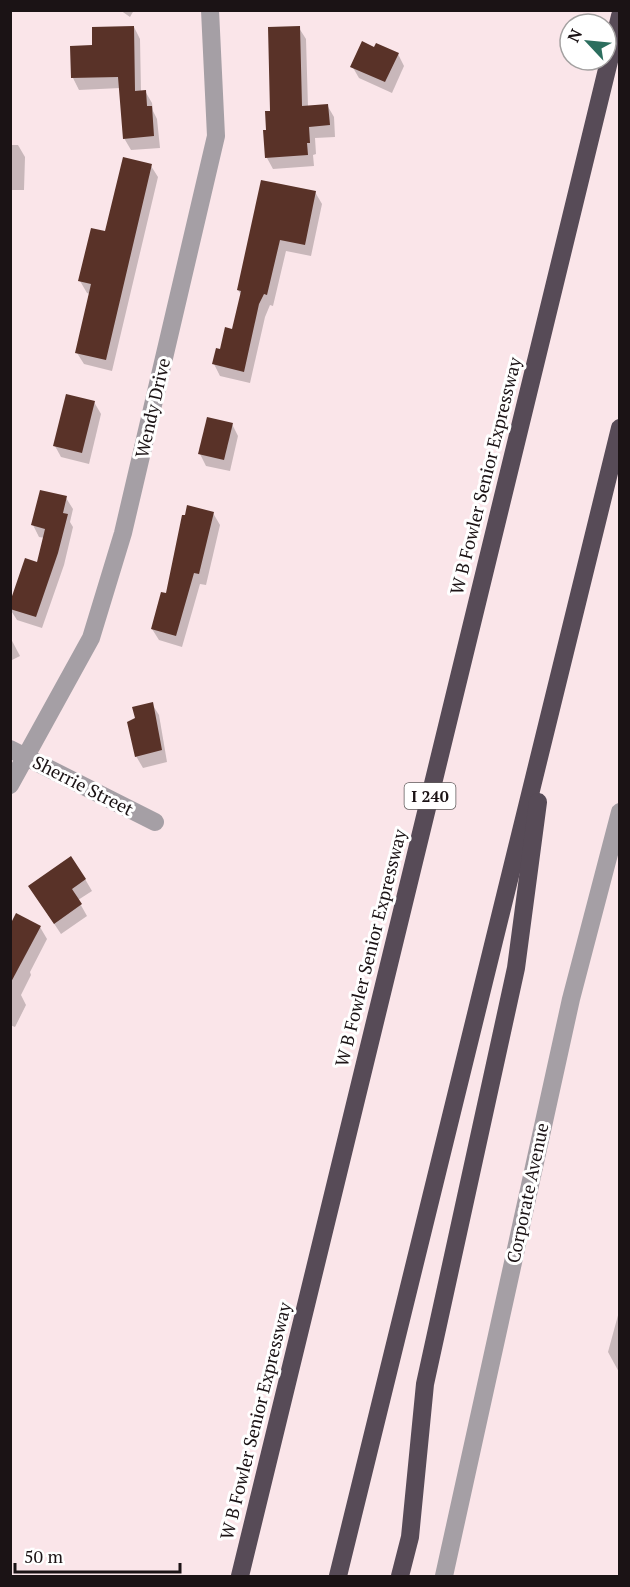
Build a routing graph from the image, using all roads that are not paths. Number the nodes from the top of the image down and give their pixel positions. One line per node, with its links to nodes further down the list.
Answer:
1 (210, 10): 5 (street, Wendy Drive)
2 (620, 16): 9 (highway, W B Fowler Senior Expressway / I 240)
3 (620, 428): 4 (highway)
4 (551, 708): 10 (highway); 11 (highway)
5 (18, 753): 6 (street, Wendy Drive); 8 (street, Sherrie Street)
6 (10, 785)
7 (620, 812): 12 (street, Corporate Avenue)
8 (155, 822)
9 (240, 1576)
10 (338, 1576)
11 (400, 1576)
12 (444, 1576)

